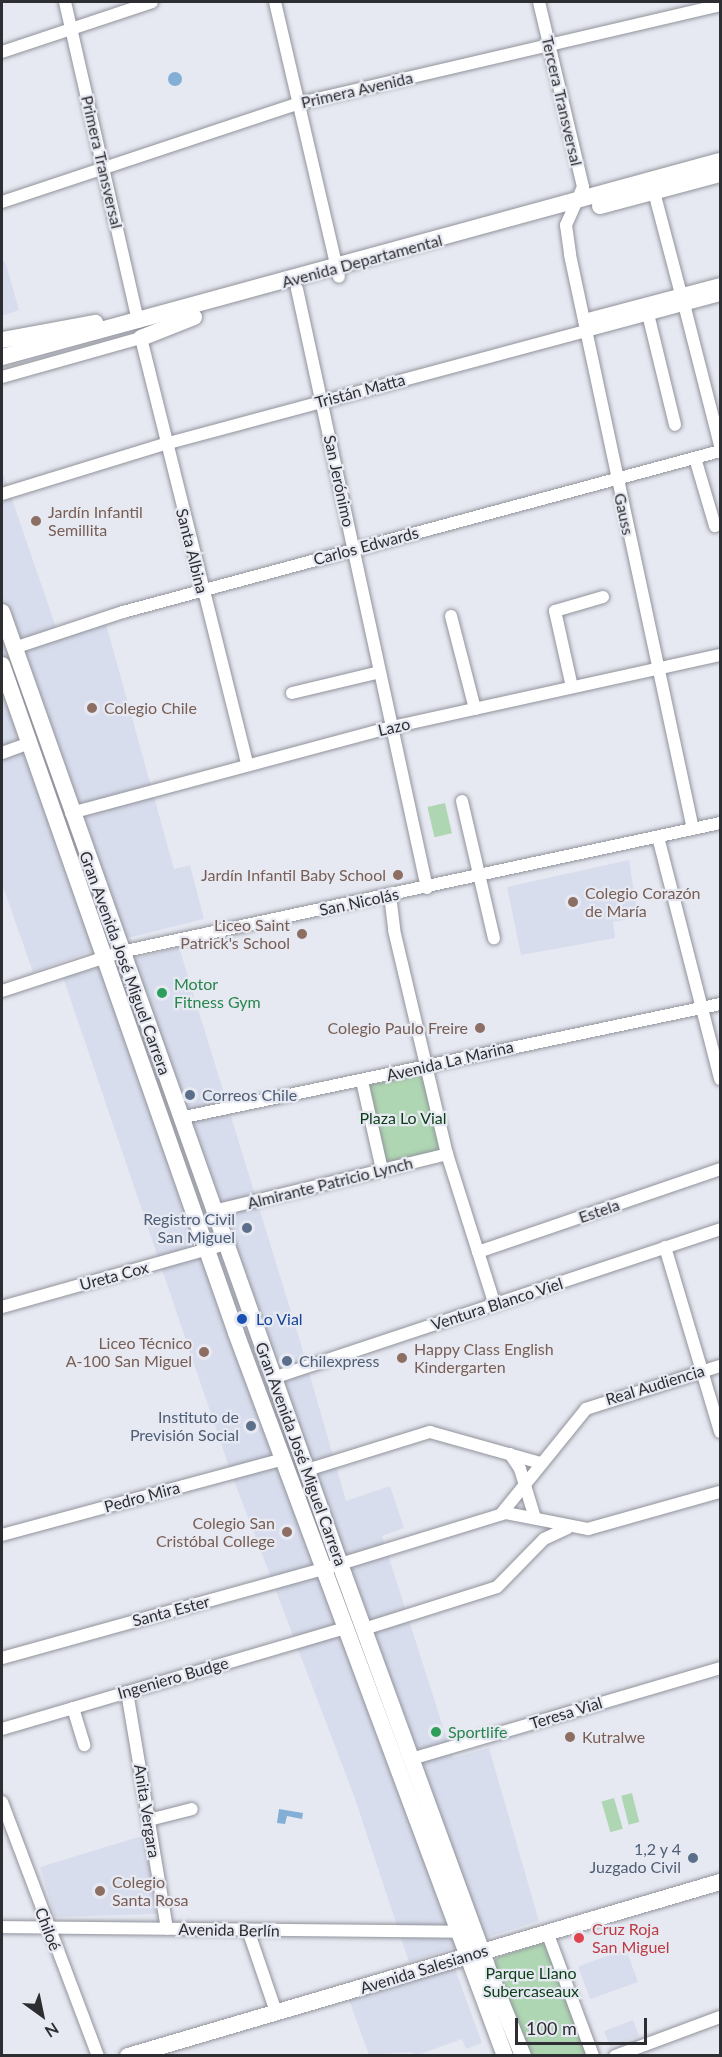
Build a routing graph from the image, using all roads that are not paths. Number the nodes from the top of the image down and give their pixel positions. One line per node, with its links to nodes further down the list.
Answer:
1 (65, 2): 6 (street, Primera Transversal)
2 (152, 2): 6 (street)
3 (275, 2): 9 (street)
4 (539, 2): 7 (street, Tercera Transversal)
5 (720, 5): 7 (street, Primera Avenida)
6 (71, 28): 8 (street); 11 (street, Primera Transversal)
7 (549, 45): 9 (street, Primera Avenida); 15 (street, Tercera Transversal)
8 (2, 52)
9 (300, 104): 11 (street, Primera Avenida); 16 (street)
10 (720, 161): 15 (main road, Avenida Departamental)
11 (103, 168): 14 (street, Primera Avenida); 24 (street, Primera Transversal)
12 (720, 174): 13 (main road, Avenida Departamental)
13 (654, 192): 15 (main road, Avenida Departamental); 20 (street)
14 (2, 202)
15 (574, 207): 16 (main road, Avenida Departamental); 23 (street, Gauss)
16 (338, 272): 18 (main road, Avenida Departamental); 24 (main road, Avenida Departamental)
17 (720, 284): 20 (street, Tristán Matta)
18 (297, 289): 22 (main road, Avenida Departamental); 29 (street, San Jerónimo)
19 (720, 295): 20 (street, Tristán Matta)
20 (682, 299): 21 (street, Tristán Matta); 23 (street, Tristán Matta); 32 (street)
21 (648, 314): 23 (street, Tristán Matta); 30 (street)
22 (195, 317): 24 (main road); 27 (main road, Avenida Departamental)
23 (585, 326): 29 (street, Tristán Matta); 35 (street, Gauss)
24 (140, 330): 25 (main road); 26 (main road, Avenida Departamental); 28 (street, Avenida Departamental); 31 (street, Santa Albina)
25 (2, 340)
26 (2, 357)
27 (2, 364)
28 (2, 377)
29 (322, 401): 31 (street, Tristán Matta); 38 (street, San Jerónimo)
30 (675, 425)
31 (165, 444): 36 (street, Tristán Matta); 39 (street, Santa Albina)
32 (720, 445)
33 (720, 451): 34 (street, Carlos Edwards)
34 (695, 458): 35 (street, Carlos Edwards); 37 (street)
35 (617, 479): 38 (street, Carlos Edwards); 46 (street, Gauss)
36 (2, 494)
37 (715, 526)
38 (354, 550): 39 (street, Carlos Edwards); 47 (street, San Jerónimo)
39 (202, 591): 43 (street, Carlos Edwards); 55 (street, Santa Albina)
40 (603, 597): 48 (street)
41 (2, 612): 43 (main road, Gran Avenida José Miguel Carrera)
42 (451, 616): 50 (street)
43 (14, 648): 52 (main road, Gran Avenida José Miguel Carrera)
44 (720, 655): 46 (street, Lazo)
45 (2, 666): 53 (main road, Gran Avenida José Miguel Carrera)
46 (658, 669): 48 (street, Lazo); 59 (street, Gauss)
47 (380, 672): 49 (street); 51 (street, San Jerónimo)
48 (572, 687): 50 (street, Lazo)
49 (292, 693)
50 (476, 709): 51 (street, Lazo)
51 (392, 727): 55 (street, Lazo); 62 (street, San Jerónimo)
52 (44, 734): 53 (main road); 57 (main road, Gran Avenida José Miguel Carrera)
53 (29, 743): 54 (street); 66 (main road, Gran Avenida José Miguel Carrera)
54 (2, 753)
55 (247, 764): 57 (street, Lazo)
56 (462, 801): 61 (street)
57 (71, 813): 65 (main road, Gran Avenida José Miguel Carrera)
58 (720, 823): 59 (street, San Nicolás)
59 (693, 829): 60 (street, San Nicolás)
60 (658, 837): 61 (street, San Nicolás); 69 (street)
61 (477, 876): 62 (street, San Nicolás); 64 (street)
62 (427, 888): 63 (street, San Nicolás)
63 (390, 896): 65 (street, San Nicolás); 70 (street)
64 (494, 938)
65 (121, 952): 66 (street, San Nicolás); 73 (main road, Gran Avenida José Miguel Carrera)
66 (104, 957): 67 (street, San Nicolás); 81 (main road, Gran Avenida José Miguel Carrera)
67 (2, 991)
68 (720, 1004): 69 (street, Avenida La Marina)
69 (700, 1008): 70 (street, Avenida La Marina); 71 (street)
70 (427, 1067): 72 (street, Avenida La Marina); 74 (street)
71 (720, 1079)
72 (362, 1081): 73 (street, Avenida La Marina); 76 (street)
73 (180, 1118): 77 (main road, Gran Avenida José Miguel Carrera)
74 (447, 1154): 76 (street, Almirante Patricio Lynch); 82 (street)
75 (720, 1169): 82 (street, Estela)
76 (382, 1170): 77 (street, Almirante Patricio Lynch)
77 (214, 1211): 79 (main road, Gran Avenida José Miguel Carrera)
78 (720, 1229): 80 (street, Ventura Blanco Viel)
79 (226, 1244): 81 (street, Ureta Cox); 87 (main road, Gran Avenida José Miguel Carrera)
80 (664, 1247): 83 (street, Ventura Blanco Viel); 86 (street)
81 (208, 1251): 84 (street, Ureta Cox); 90 (main road, Gran Avenida José Miguel Carrera)
82 (478, 1252): 83 (street)
83 (495, 1305): 87 (street, Ventura Blanco Viel)
84 (2, 1307)
85 (720, 1366): 86 (street, Real Audiencia)
86 (702, 1371): 88 (street); 91 (street, Real Audiencia)
87 (273, 1378): 92 (main road, Gran Avenida José Miguel Carrera)
88 (720, 1432)
89 (510, 1454): 91 (street); 92 (street); 93 (street)
90 (283, 1459): 98 (street, Pedro Mira); 99 (main road, Gran Avenida José Miguel Carrera)
91 (540, 1463): 93 (street, Real Audiencia)
92 (307, 1470): 99 (main road, Gran Avenida José Miguel Carrera)
93 (523, 1485): 95 (street, Real Audiencia); 96 (street)
94 (720, 1492): 97 (street)
95 (501, 1514): 96 (street); 99 (street, Santa Ester)
96 (535, 1518): 97 (street)
97 (569, 1527): 101 (street)
98 (2, 1535)
99 (332, 1566): 100 (main road, Gran Avenida José Miguel Carrera); 101 (main road, Gran Avenida José Miguel Carrera); 102 (street, Santa Ester)
100 (345, 1628): 104 (street, Ingeniero Budge); 108 (main road, Gran Avenida José Miguel Carrera)
101 (364, 1629): 109 (main road, Gran Avenida José Miguel Carrera)
102 (2, 1658)
103 (720, 1668): 109 (street, Teresa Vial)
104 (127, 1692): 105 (street, Ingeniero Budge); 112 (street, Anita Vergara)
105 (73, 1708): 106 (street, Ingeniero Budge); 107 (street)
106 (2, 1729)
107 (84, 1745)
108 (391, 1753): 109 (main road); 118 (main road, Gran Avenida José Miguel Carrera)
109 (411, 1759): 120 (main road, Gran Avenida José Miguel Carrera)
110 (2, 1802): 115 (street, Chiloé)
111 (192, 1809): 112 (street)
112 (149, 1820): 116 (street, Anita Vergara)
113 (720, 1882): 119 (main road, Avenida Salesianos)
114 (2, 1927): 115 (street, Avenida Berlín)
115 (48, 1928): 116 (street, Avenida Berlín); 124 (street, Chiloé)
116 (167, 1929): 117 (street, Avenida Berlín)
117 (248, 1930): 118 (street, Avenida Berlín); 122 (street)
118 (456, 1932): 121 (main road, Gran Avenida José Miguel Carrera)
119 (547, 1932): 120 (main road, Avenida Salesianos); 128 (street)
120 (481, 1952): 121 (main road, Avenida Salesianos); 127 (main road, Gran Avenida José Miguel Carrera)
121 (465, 1957): 122 (main road, Avenida Salesianos); 126 (main road, Gran Avenida José Miguel Carrera)
122 (276, 2012): 125 (main road, Avenida Salesianos)
123 (720, 2017): 129 (street)
124 (98, 2055)
125 (128, 2055)
126 (505, 2055)
127 (523, 2055)
128 (593, 2055)
129 (615, 2055)

